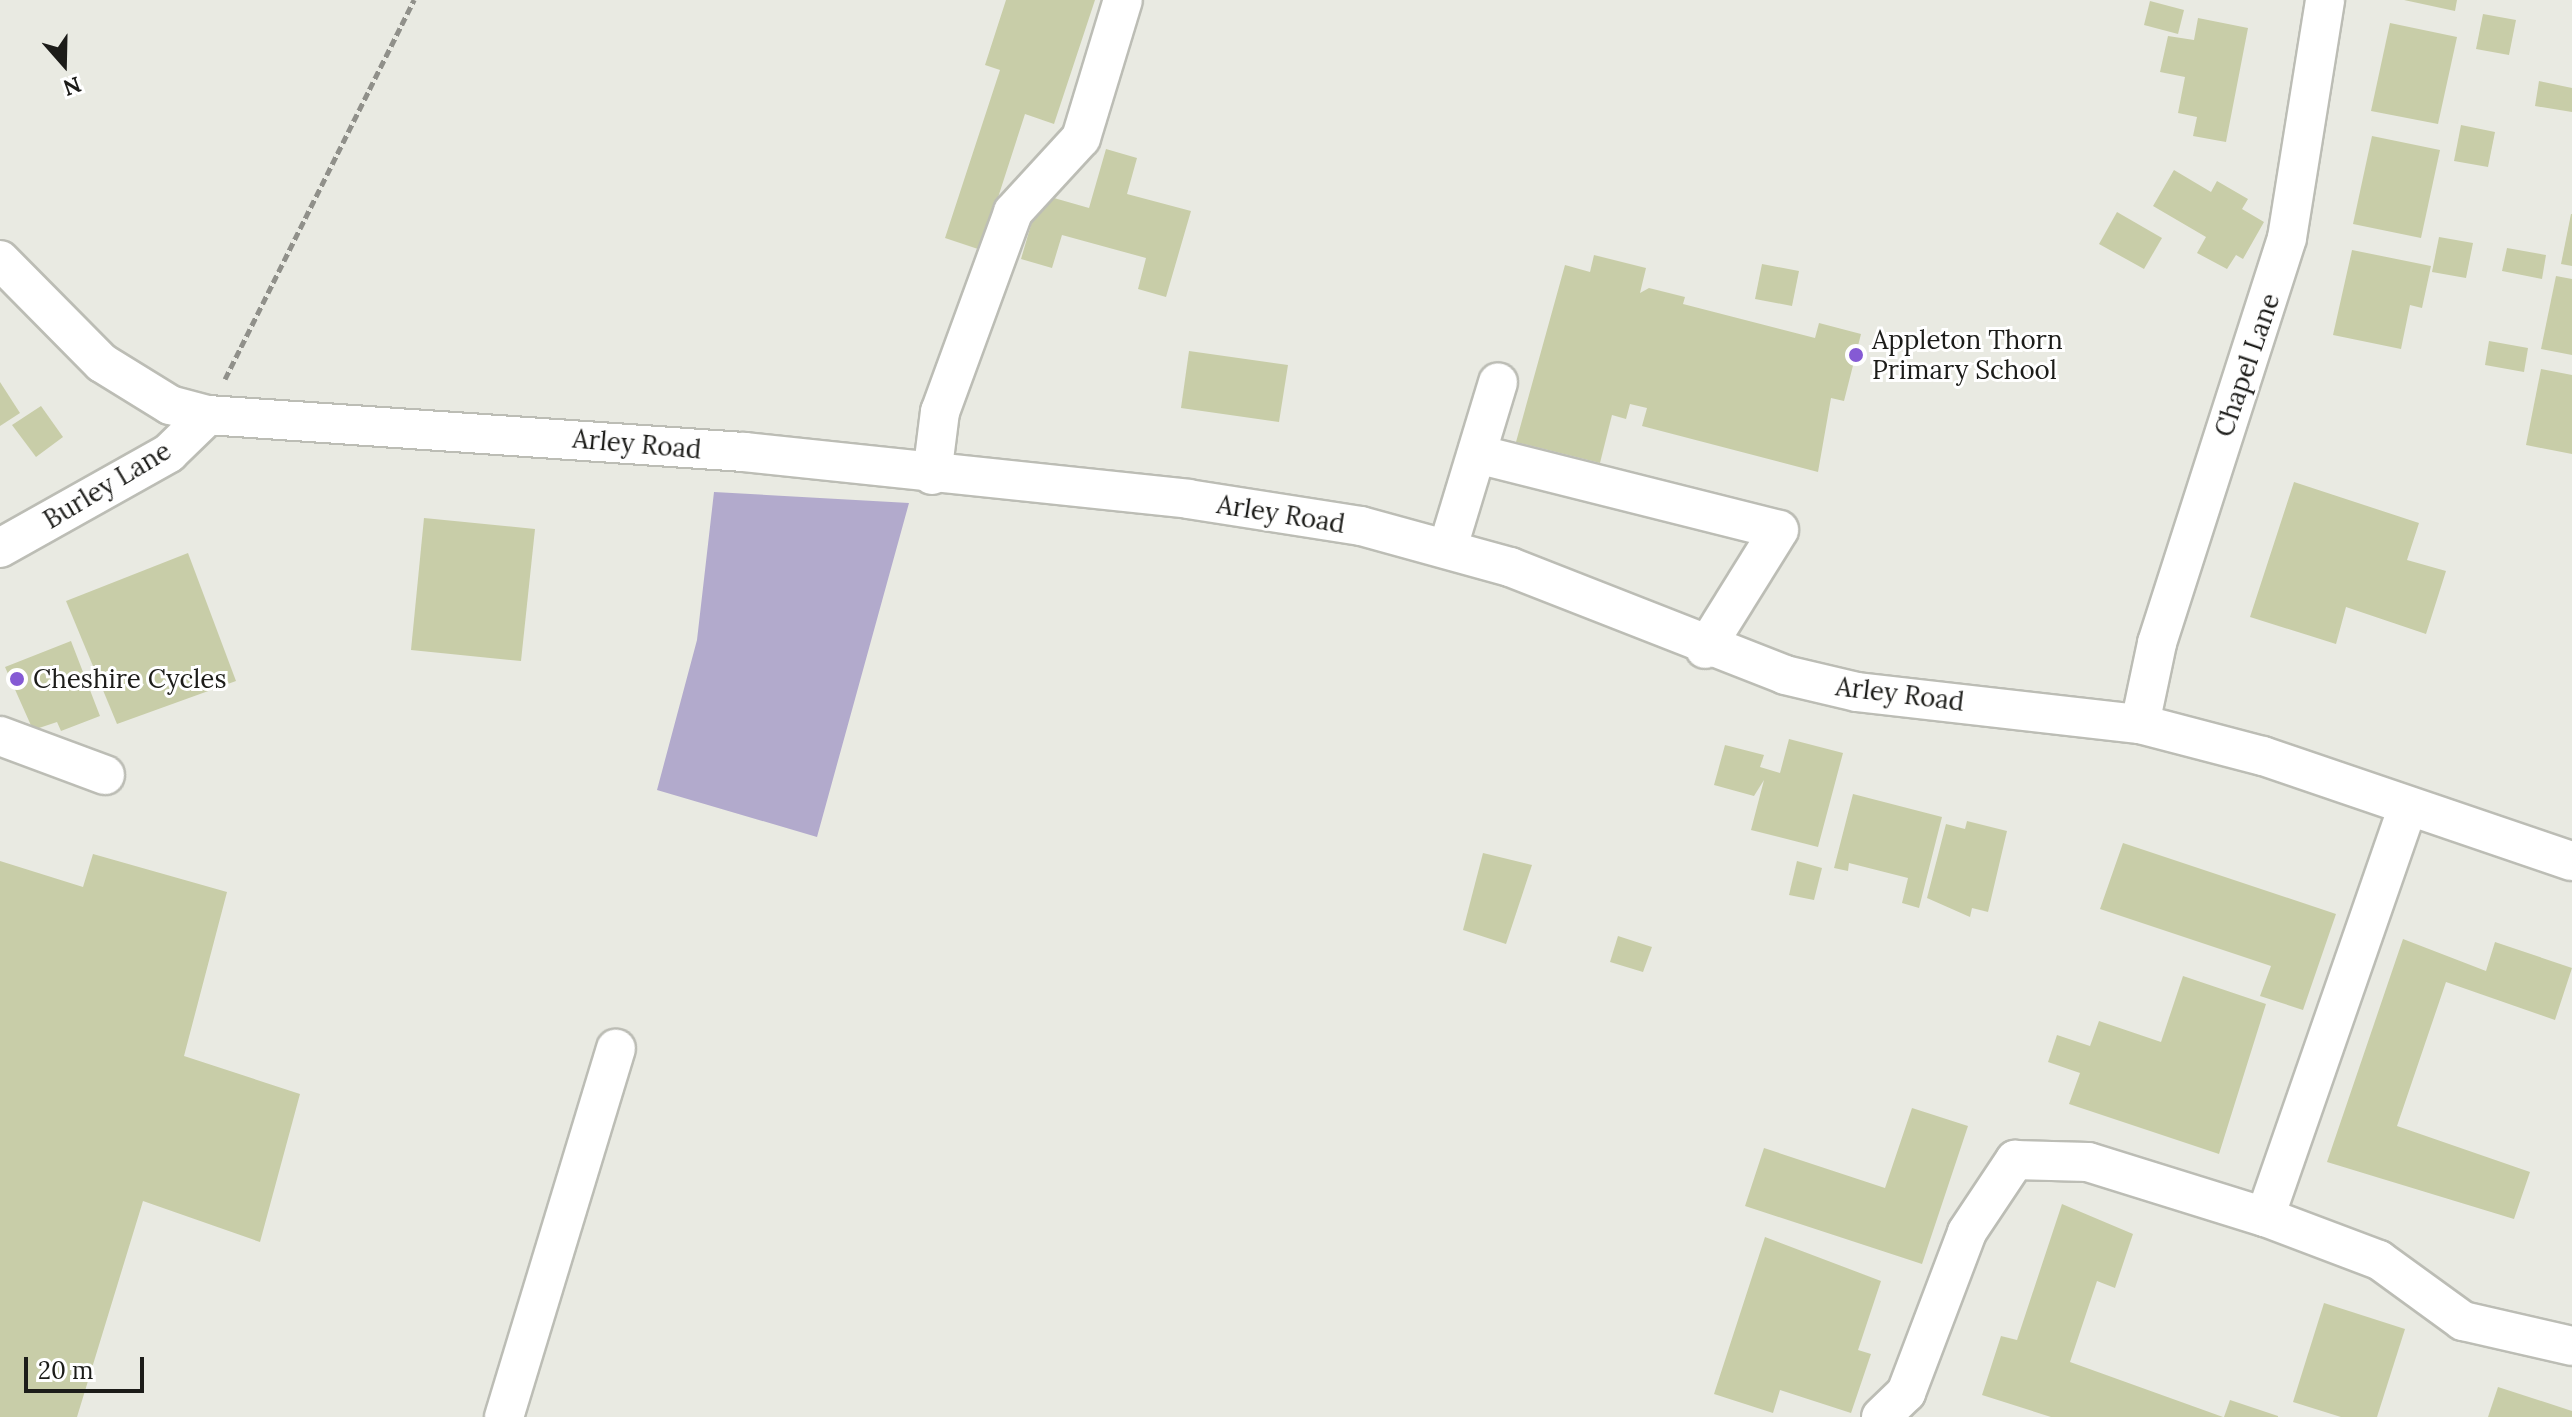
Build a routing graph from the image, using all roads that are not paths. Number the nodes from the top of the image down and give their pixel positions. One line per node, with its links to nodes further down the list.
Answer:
1 (1123, 0): 7 (street)
2 (2325, 0): 11 (street, Chapel Lane)
3 (0, 260): 5 (street, Arley Road)
4 (1498, 382): 6 (street)
5 (208, 415): 7 (street, Arley Road); 9 (street, Burley Lane)
6 (1477, 454): 8 (street); 10 (street)
7 (932, 475): 8 (street, Arley Road)
8 (1448, 547): 10 (street, Arley Road)
9 (0, 548)
10 (1705, 649): 11 (street, Arley Road)
11 (2140, 724): 14 (street, Arley Road)
12 (0, 736): 13 (street)
13 (105, 775)
14 (2408, 806): 15 (street, Arley Road); 17 (street)
15 (2572, 861)
16 (616, 1049): 19 (street)
17 (2265, 1217): 18 (street); 20 (street)
18 (2572, 1346)
19 (504, 1417)
20 (1881, 1417)

